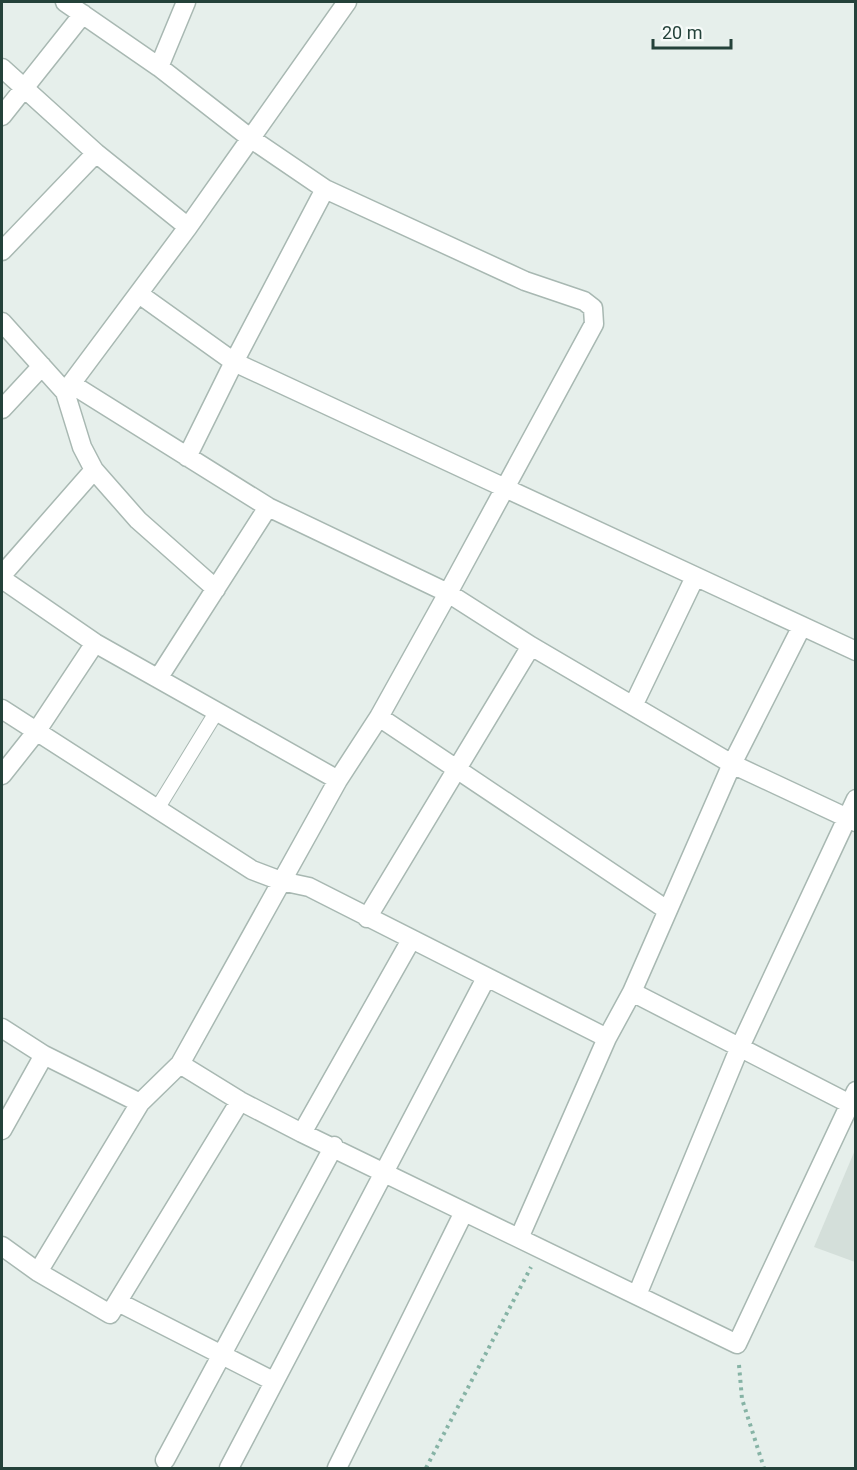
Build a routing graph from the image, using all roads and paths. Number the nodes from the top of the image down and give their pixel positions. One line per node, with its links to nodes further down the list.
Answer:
1 (65, 2): 4 (street)
2 (186, 2): 5 (street)
3 (347, 2): 9 (street)
4 (83, 14): 5 (street); 7 (street)
5 (159, 67): 9 (street)
6 (2, 68): 7 (street)
7 (24, 90): 8 (street); 10 (street)
8 (2, 116)
9 (250, 138): 11 (street); 12 (street)
10 (96, 153): 12 (street); 13 (street)
11 (325, 189): 16 (street); 22 (street)
12 (188, 227): 14 (street)
13 (2, 251)
14 (139, 294): 16 (street); 18 (street)
15 (2, 322): 17 (street)
16 (234, 362): 20 (street); 22 (street)
17 (42, 366): 18 (street); 19 (street)
18 (69, 388): 20 (street); 21 (street)
19 (2, 409)
20 (187, 458): 23 (street)
21 (94, 470): 24 (street); 26 (street)
22 (505, 490): 25 (street); 27 (street)
23 (268, 507): 26 (street); 27 (street)
24 (2, 577): 29 (street)
25 (695, 577): 28 (street); 33 (street)
26 (216, 590): 32 (street)
27 (448, 593): 30 (street); 36 (street)
28 (802, 626): 31 (street); 38 (street)
29 (95, 643): 32 (street); 37 (street)
30 (531, 646): 33 (street); 39 (street)
31 (855, 651)
32 (159, 677): 35 (street)
33 (633, 706): 38 (street)
34 (2, 709): 37 (street)
35 (217, 711): 41 (street); 43 (lane)
36 (379, 717): 39 (street); 41 (street)
37 (36, 732): 40 (street); 43 (street)
38 (732, 764): 44 (street); 46 (street)
39 (455, 770): 46 (street); 47 (street)
40 (2, 775)
41 (338, 780): 45 (street)
42 (855, 799): 44 (street)
43 (157, 809): 45 (street)
44 (851, 820): 53 (street)
45 (281, 881): 47 (street); 55 (street)
46 (667, 910): 50 (street)
47 (367, 918): 48 (street)
48 (411, 940): 49 (street); 60 (street)
49 (486, 978): 52 (street); 62 (street)
50 (632, 992): 52 (street); 53 (street)
51 (2, 1028): 54 (street)
52 (607, 1038): 64 (street)
53 (740, 1049): 56 (street); 68 (street)
54 (44, 1055): 58 (street); 59 (street)
55 (180, 1064): 57 (street); 58 (street)
56 (853, 1098): 70 (street)
57 (240, 1101): 60 (street); 69 (street)
58 (140, 1103): 67 (street)
59 (2, 1130)
60 (302, 1133): 61 (street)
61 (334, 1146): 62 (street); 71 (street)
62 (384, 1172): 63 (street); 72 (street)
63 (464, 1212): 64 (street); 75 (street)
64 (520, 1236): 66 (street)
65 (2, 1246): 67 (street)
66 (541, 1247): 68 (street); 76 (path)
67 (38, 1272): 69 (street)
68 (637, 1295): 70 (street)
69 (118, 1302): 71 (street)
70 (737, 1344): 77 (path)
71 (220, 1356): 72 (street); 73 (street)
72 (273, 1382): 74 (street)
73 (165, 1460)
74 (229, 1468)
75 (337, 1468)
76 (426, 1468)
77 (764, 1468)

